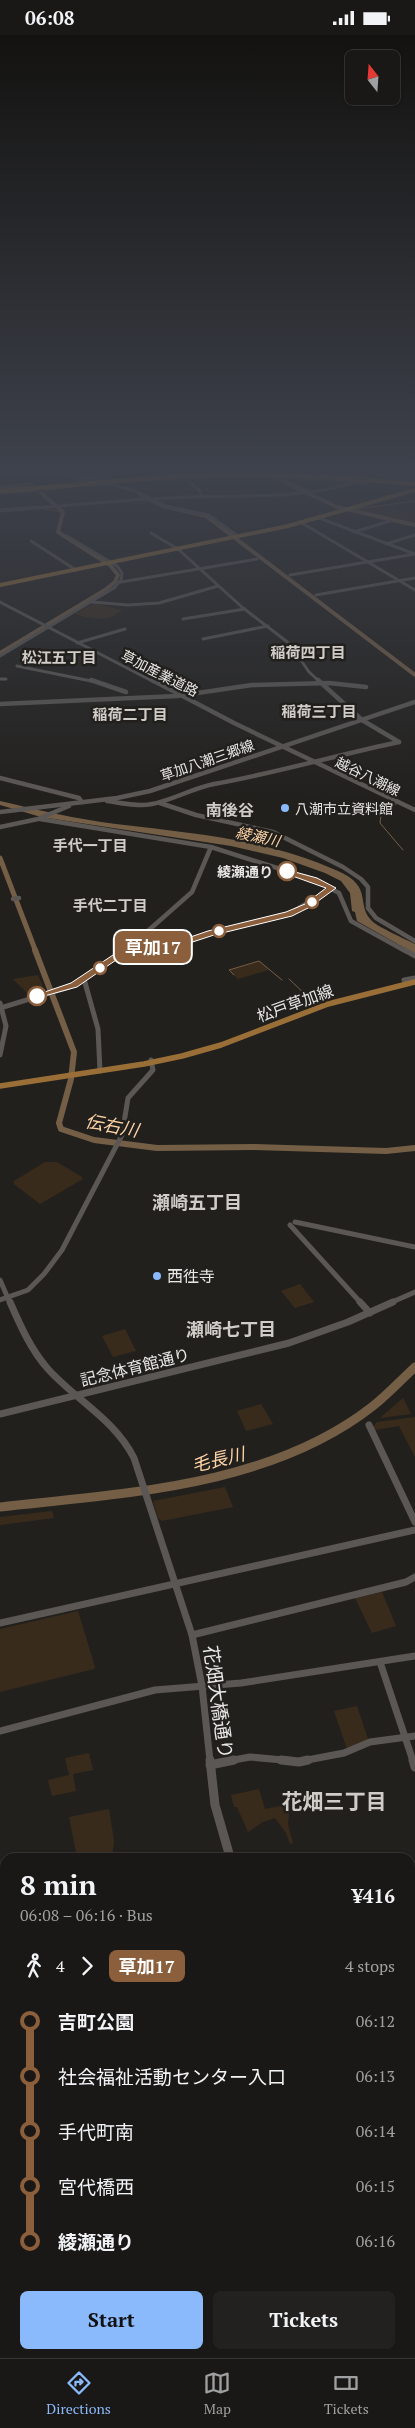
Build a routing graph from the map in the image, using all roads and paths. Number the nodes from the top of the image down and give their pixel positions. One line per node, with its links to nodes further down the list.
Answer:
1 (13, 582): 6 (main road)
2 (120, 582): 11 (street)
3 (214, 582): 7 (street)
4 (392, 582): 9 (street)
5 (402, 582): 8 (street)
6 (0, 585)
7 (218, 586): 11 (street); 12 (street)
8 (415, 590)
9 (316, 595)
10 (0, 602): 15 (street, 草加産業道路)
11 (92, 602): 15 (street)
12 (245, 609): 13 (street); 14 (street)
13 (183, 619)
14 (268, 626): 17 (street); 23 (street)
15 (48, 628): 18 (street, 草加産業道路); 19 (street)
16 (125, 629): 18 (street)
17 (202, 639)
18 (77, 643): 26 (street, 草加産業道路)
19 (0, 656)
20 (17, 666): 25 (street)
21 (0, 679): 22 (street)
22 (6, 679)
23 (321, 683): 24 (street); 26 (street); 29 (street)
24 (366, 687)
25 (126, 693)
26 (182, 695): 28 (street); 30 (street, 草加産業道路)
27 (415, 702): 29 (street, 草加八潮三郷線)
28 (0, 704)
29 (362, 720): 30 (street, 草加八潮三郷線); 31 (street)
30 (282, 747): 31 (street, 草加産業道路); 33 (street, 草加八潮三郷線)
31 (311, 761): 35 (street); 36 (street, 越谷八潮線)
32 (0, 777): 34 (street)
33 (105, 799): 34 (street, 草加八潮三郷線); 35 (street)
34 (80, 802): 37 (street, 草加八潮三郷線); 38 (street)
35 (160, 803): 42 (street)
36 (415, 810)
37 (0, 811)
38 (41, 818): 39 (street); 40 (street)
39 (0, 827)
40 (211, 847): 41 (street); 43 (street)
41 (332, 888): 43 (street); 44 (street)
42 (415, 941)
43 (130, 947): 46 (street)
44 (415, 956)
45 (415, 978): 48 (street)
46 (84, 979): 50 (street); 53 (street)
47 (415, 982): 48 (main road, 松戸草加線)
48 (406, 984): 49 (main road); 52 (main road, 松戸草加線)
49 (415, 987)
50 (1, 1006): 51 (street)
51 (0, 1055)
52 (152, 1061): 53 (main road, 松戸草加線); 58 (street)
53 (99, 1070): 54 (main road, 松戸草加線)
54 (0, 1085)
55 (415, 1247): 60 (street)
56 (0, 1280): 58 (street, 花畑大橋通り)
57 (415, 1292): 60 (street, 記念体育館通り)
58 (9, 1298): 59 (street); 61 (street, 花畑大橋通り)
59 (0, 1300)
60 (370, 1313): 61 (street, 記念体育館通り)
61 (78, 1395): 62 (street, 記念体育館通り); 67 (street, 花畑大橋通り)
62 (0, 1414)
63 (369, 1425): 64 (street)
64 (415, 1522)
65 (415, 1532): 67 (street)
66 (415, 1577): 69 (street)
67 (175, 1584): 68 (street); 69 (street, 花畑大橋通り)
68 (0, 1624)
69 (192, 1635): 72 (street, 花畑大橋通り)
70 (415, 1656): 71 (street)
71 (380, 1662): 72 (street); 75 (street)
72 (202, 1686): 73 (street); 76 (street, 花畑大橋通り)
73 (0, 1731)
74 (415, 1736): 75 (street)
75 (405, 1737): 76 (street); 77 (street)
76 (210, 1765): 78 (street, 花畑大橋通り)
77 (415, 1767)
78 (229, 1853)

